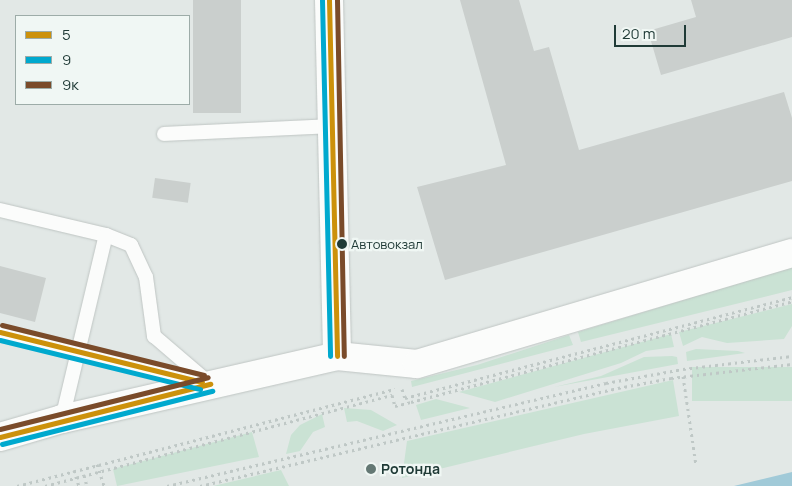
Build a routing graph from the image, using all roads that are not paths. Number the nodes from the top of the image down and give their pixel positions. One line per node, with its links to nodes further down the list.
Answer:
1 (329, 0): 2 (street)
2 (332, 126): 3 (lane); 9 (street)
3 (164, 134)
4 (0, 210): 5 (lane)
5 (106, 234): 8 (lane); 10 (lane)
6 (792, 253): 9 (street)
7 (0, 332): 8 (lane)
8 (79, 350): 10 (lane); 11 (lane)
9 (338, 356): 10 (street)
10 (210, 384): 11 (street)
11 (62, 419): 12 (street)
12 (0, 437)

